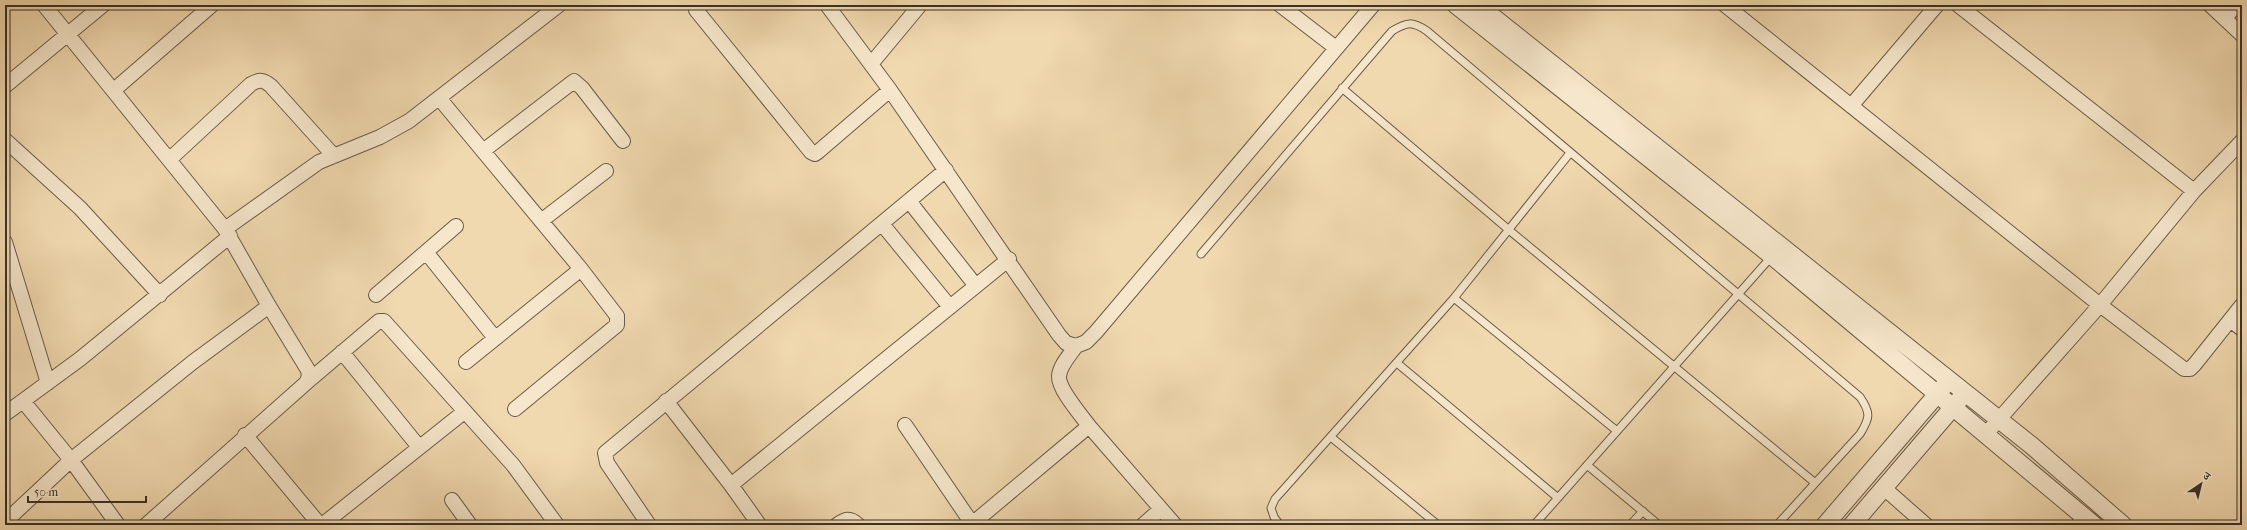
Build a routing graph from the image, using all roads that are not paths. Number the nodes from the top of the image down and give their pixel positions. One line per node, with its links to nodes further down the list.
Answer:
1 (44, 5): 18 (street)
2 (103, 5): 18 (street)
3 (212, 5): 24 (street)
4 (827, 5): 21 (street)
5 (920, 5): 21 (street)
6 (1280, 5): 20 (street)
7 (1373, 5): 20 (street)
8 (1456, 5): 47 (street)
9 (1478, 5): 67 (street)
10 (1937, 5): 27 (street)
11 (1958, 5): 37 (street)
12 (2210, 5): 17 (street)
13 (2236, 5): 17 (street)
14 (553, 7): 26 (street)
15 (1733, 7): 27 (street)
16 (696, 10): 25 (street)
17 (2225, 18): 19 (street)
18 (68, 35): 22 (street); 24 (street)
19 (2242, 35)
20 (1336, 48): 62 (street)
21 (871, 64): 25 (street)
22 (5, 86)
23 (1342, 88): 32 (lane); 42 (lane); 46 (lane)
24 (114, 90): 34 (street)
25 (890, 90): 35 (street)
26 (438, 98): 31 (street); 33 (street)
27 (1851, 106): 57 (street)
28 (5, 140): 52 (street)
29 (623, 141): 31 (street)
30 (2242, 141): 37 (street)
31 (483, 151): 39 (street)
32 (1570, 153): 42 (lane); 51 (lane)
33 (334, 156): 34 (street); 43 (street)
34 (170, 159): 43 (street)
35 (946, 170): 38 (street); 48 (street)
36 (606, 171): 39 (street)
37 (2194, 191): 57 (street)
38 (909, 201): 40 (street); 50 (street)
39 (541, 221): 49 (street)
40 (882, 224): 58 (street); 73 (street)
41 (456, 226): 45 (street)
42 (1509, 230): 54 (lane); 66 (lane)
43 (228, 233): 52 (street); 56 (street)
44 (5, 242): 68 (street)
45 (426, 252): 53 (street); 61 (street)
46 (1201, 254)
47 (1772, 256): 51 (lane); 70 (street)
48 (1009, 259): 50 (street); 62 (street)
49 (581, 269): 61 (street); 75 (street)
50 (976, 286): 58 (street)
51 (1738, 293): 66 (lane); 88 (lane)
52 (160, 295): 68 (street)
53 (376, 296)
54 (1454, 298): 65 (lane); 81 (lane)
55 (2242, 305): 59 (street)
56 (269, 306): 69 (street); 86 (street)
57 (2100, 306): 59 (street); 78 (street)
58 (950, 307): 89 (street)
59 (2230, 320): 60 (street)
60 (2242, 329)
61 (495, 338): 64 (street)
62 (1076, 346): 80 (street)
63 (342, 352): 69 (street); 76 (street); 85 (street)
64 (466, 362)
65 (1397, 363): 84 (lane); 91 (lane)
66 (1675, 366): 81 (lane); 88 (lane)
67 (1949, 380): 70 (street); 71 (street)
68 (48, 383): 72 (street)
69 (306, 383): 83 (street)
70 (1938, 393): 74 (street); 115 (street)
71 (1966, 393): 74 (street); 78 (street)
72 (23, 401): 77 (street); 86 (street)
73 (666, 401): 89 (street); 104 (street)
74 (1954, 407): 82 (street); 90 (street)
75 (515, 409)
76 (464, 412): 85 (street); 103 (street)
77 (5, 414)
78 (1999, 419): 82 (street); 118 (street)
79 (905, 425): 98 (street)
80 (1089, 426): 93 (street); 98 (street)
81 (1617, 431): 87 (lane)
82 (1986, 434): 96 (street)
83 (245, 435): 100 (street); 101 (street)
84 (1331, 437): 109 (lane); 110 (lane)
85 (420, 447): 101 (street)
86 (71, 460): 95 (street); 99 (street)
87 (1588, 465): 91 (lane); 94 (lane)
88 (1814, 482): 114 (lane)
89 (731, 484): 97 (street)
90 (1884, 488): 116 (street); 117 (street)
91 (1558, 498): 111 (lane)
92 (452, 500): 102 (street)
93 (1161, 509): 107 (street); 108 (street)
94 (1643, 511): 112 (lane); 113 (lane)
95 (5, 522)
96 (2083, 522)
97 (758, 524)
98 (972, 524)
99 (118, 525)
100 (146, 525)
101 (321, 525)
102 (470, 525)
103 (557, 525)
104 (649, 525)
105 (837, 525): 106 (street)
106 (858, 525)
107 (1143, 525)
108 (1175, 525)
109 (1280, 525)
110 (1438, 525)
111 (1534, 525)
112 (1630, 525)
113 (1659, 525)
114 (1777, 525)
115 (1825, 525)
116 (1852, 525)
117 (1926, 525)
118 (2123, 525)

